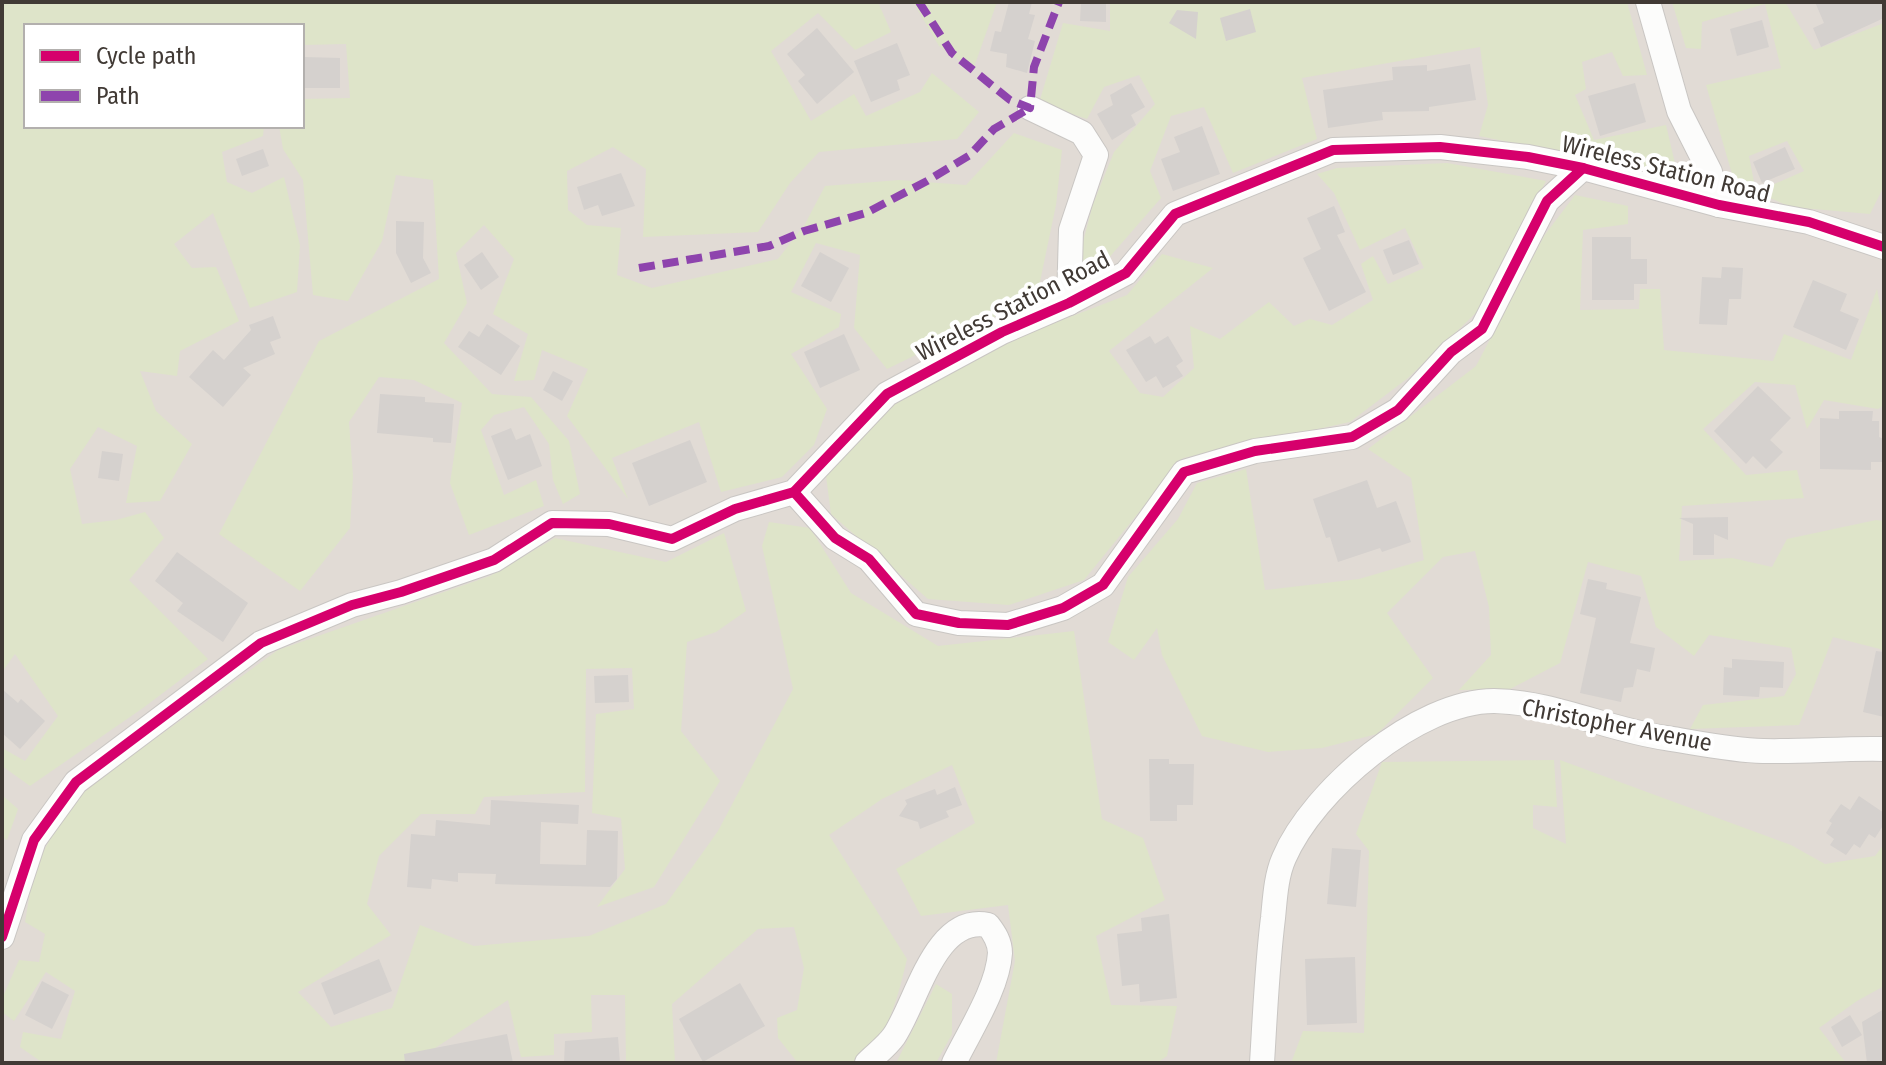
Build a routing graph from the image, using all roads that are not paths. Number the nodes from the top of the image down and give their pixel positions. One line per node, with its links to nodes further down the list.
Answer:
1 (1648, 2): 4 (street)
2 (1030, 108): 6 (street)
3 (1583, 168): 4 (street, Wireless Station Road); 6 (street, Wireless Station Road); 7 (street)
4 (1719, 205): 5 (street, Wireless Station Road)
5 (1884, 247)
6 (1069, 303): 7 (street, Wireless Station Road)
7 (794, 492): 9 (street)
8 (1884, 749): 12 (street, Christopher Avenue)
9 (2, 937)
10 (867, 1063): 11 (street)
11 (954, 1063)
12 (1262, 1063)

